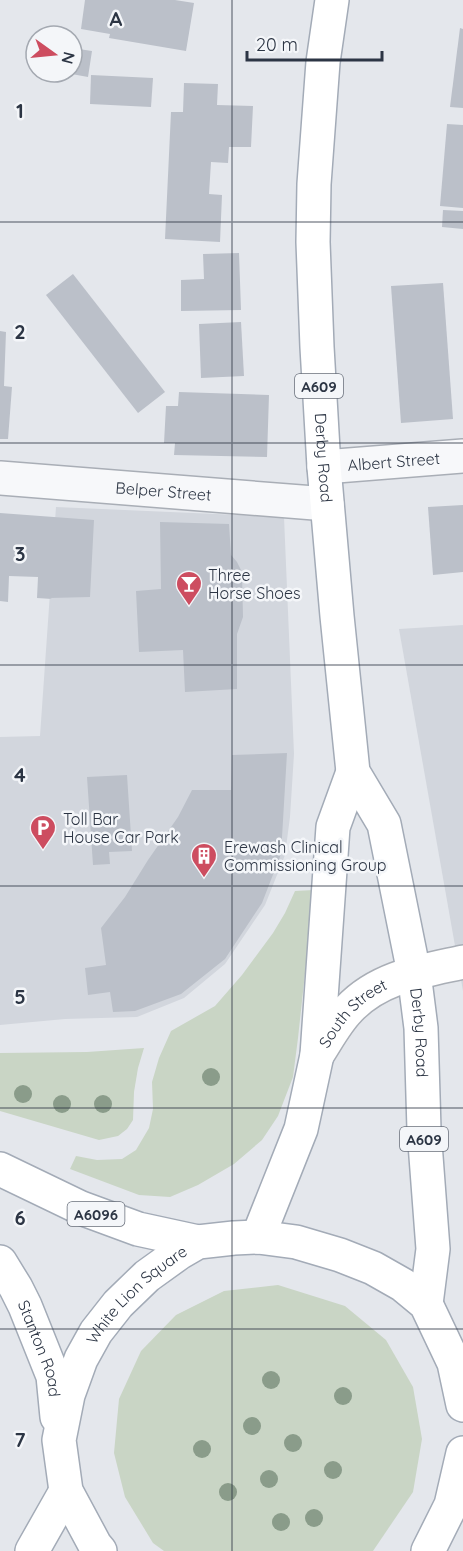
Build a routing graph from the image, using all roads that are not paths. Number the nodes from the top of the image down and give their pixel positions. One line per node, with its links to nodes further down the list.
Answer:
1 (332, 0): 3 (main road, Derby Road / A609)
2 (463, 456): 3 (street, Albert Street)
3 (324, 467): 5 (main road, Derby Road / A609)
4 (0, 478): 5 (street, Belper Street)
5 (327, 504): 6 (main road, Derby Road / A609)
6 (353, 772): 8 (main road, Derby Road / A609); 9 (main road, Derby Road / A609)
7 (463, 963): 8 (main road, South Street)
8 (414, 973): 9 (main road, South Street); 14 (main road, Derby Road / A609)
9 (317, 1055): 11 (main road, Derby Road / A609)
10 (0, 1169): 12 (main road, A6096)
11 (258, 1237): 12 (main road, White Lion Square); 14 (main road, White Lion Square)
12 (198, 1242): 17 (main road, White Lion Square)
13 (0, 1262): 17 (main road, Stanton Road)
14 (426, 1304): 15 (main road, White Lion Square)
15 (458, 1368): 16 (main road, White Lion Square)
16 (463, 1406)
17 (59, 1440): 19 (main road, White Lion Square)
18 (463, 1453): 22 (main road)
19 (66, 1491): 20 (main road); 21 (main road, White Lion Square)
20 (32, 1551)
21 (100, 1551)
22 (428, 1551)

